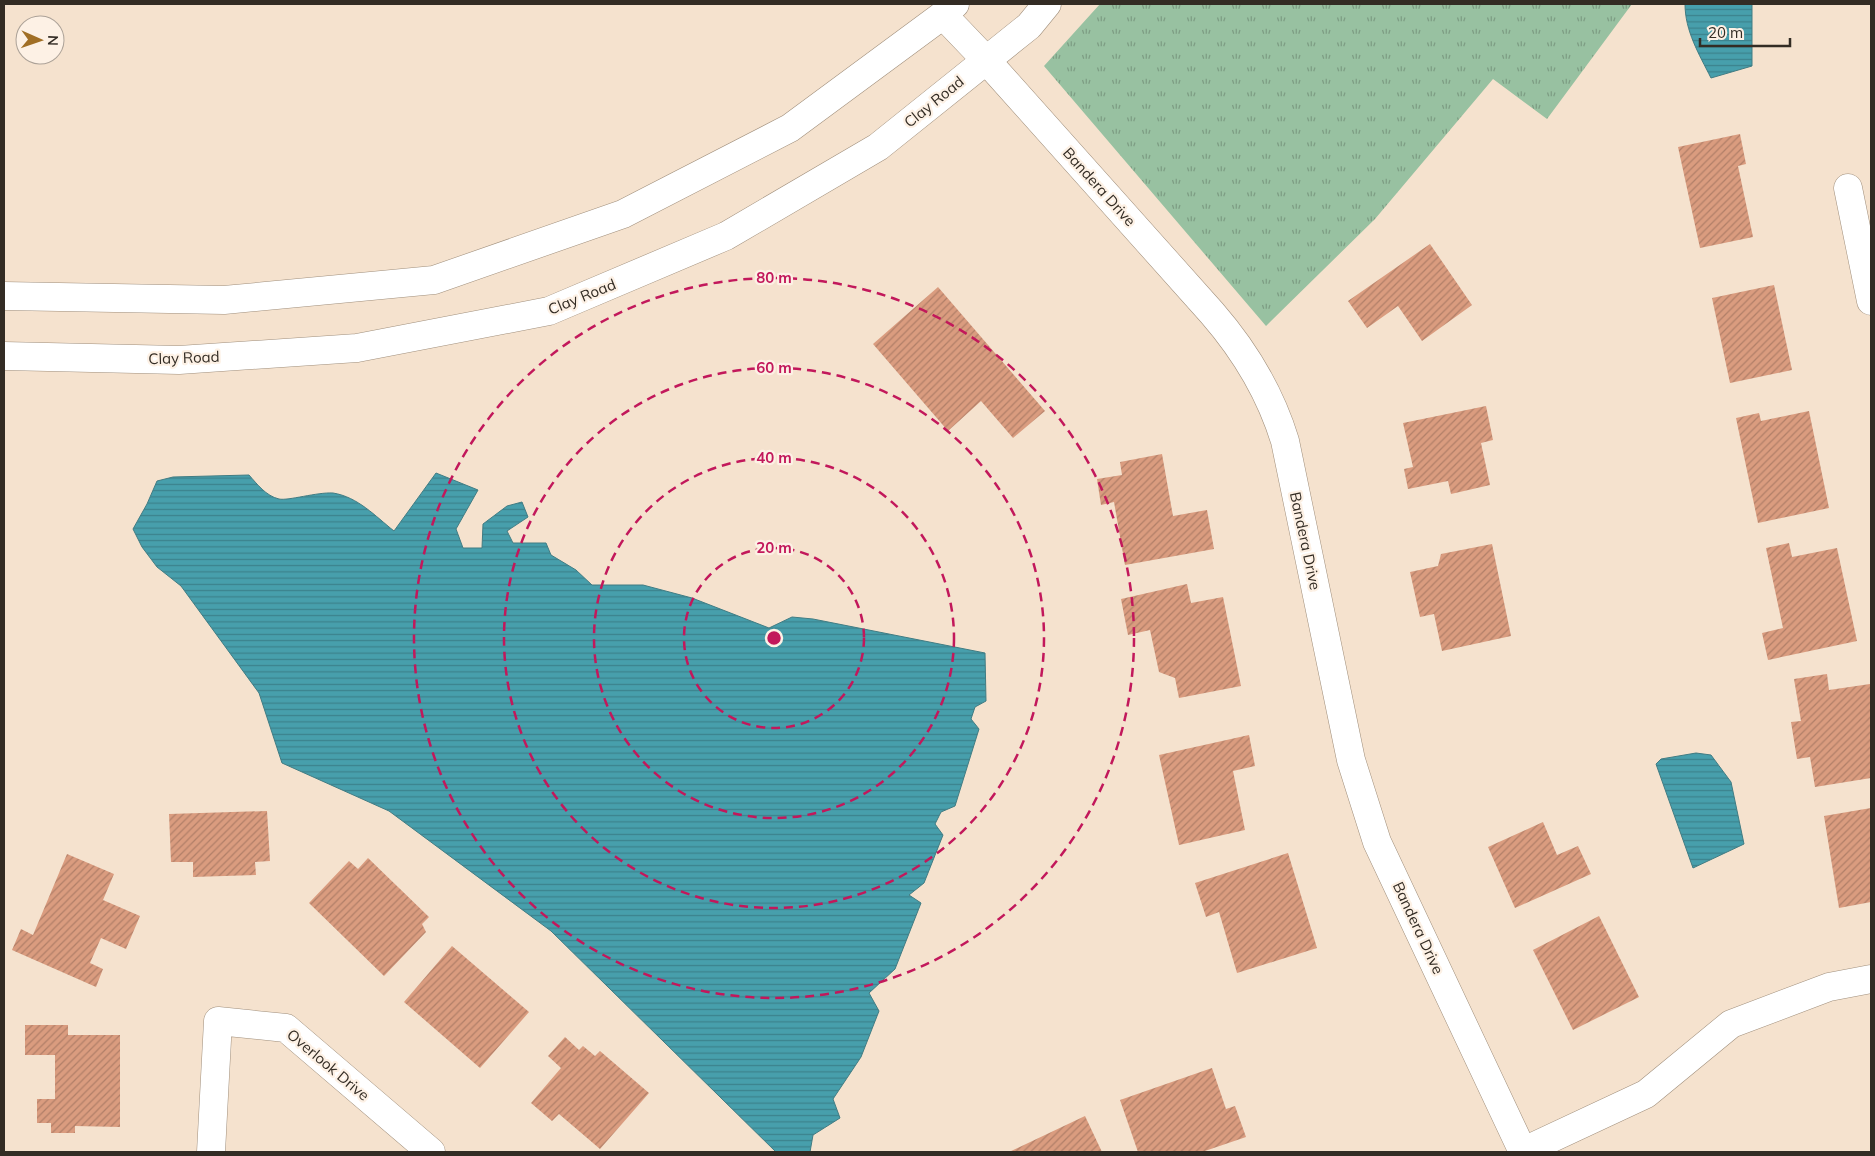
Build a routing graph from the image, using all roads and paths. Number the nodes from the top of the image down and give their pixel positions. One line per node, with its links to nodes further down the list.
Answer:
1 (1047, 4): 3 (street, Clay Road)
2 (949, 10): 3 (street, Bandera Drive); 5 (street)
3 (986, 60): 7 (street, Clay Road); 11 (street, Bandera Drive)
4 (1848, 188): 6 (street)
5 (4, 296)
6 (1871, 301)
7 (4, 356)
8 (1871, 979): 11 (street)
9 (211, 1152): 10 (street, Overlook Drive)
10 (431, 1152)
11 (1522, 1152)

